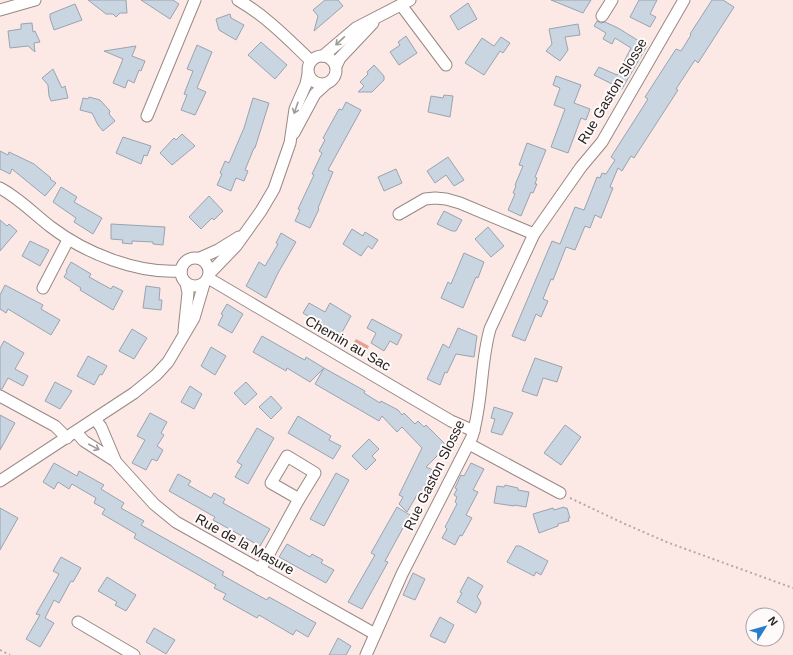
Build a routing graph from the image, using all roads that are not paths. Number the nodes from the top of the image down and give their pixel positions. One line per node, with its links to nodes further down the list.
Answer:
1 (34, 0): 7 (street)
2 (195, 0): 16 (street)
3 (238, 0): 11 (street)
4 (612, 0): 9 (street)
5 (680, 1): 21 (street, Rue Gaston Slosse)
6 (406, 2): 8 (street); 12 (street)
7 (0, 10)
8 (382, 14): 10 (street, one-way to 10); 13 (street)
9 (602, 16)
10 (323, 56): 11 (street); 13 (street)
11 (311, 61): 14 (street)
12 (446, 65)
13 (336, 66): 15 (street)
14 (308, 74): 15 (street); 17 (street, one-way to 17)
15 (326, 84): 17 (street)
16 (147, 116)
17 (290, 143): 20 (street)
18 (0, 188): 22 (street)
19 (399, 214): 21 (street)
20 (247, 230): 23 (street); 25 (street)
21 (534, 234): 31 (street, Rue Gaston Slosse)
22 (68, 240): 24 (street); 27 (street)
23 (200, 258): 24 (street); 25 (street)
24 (181, 271): 26 (street)
25 (207, 278): 26 (street); 28 (street); 31 (street, Chemin au Sac)
26 (186, 283): 28 (street)
27 (43, 288)
28 (182, 339): 30 (street)
29 (0, 396): 32 (street, Rue de la Masure)
30 (95, 419): 32 (street); 34 (street, Rue de la Masure)
31 (474, 431): 33 (street, Rue Gaston Slosse)
32 (67, 438): 34 (street, Rue de la Masure, one-way to 34); 35 (street)
33 (469, 444): 36 (street); 40 (street, Rue Gaston Slosse)
34 (115, 461): 38 (street, Rue de la Masure)
35 (0, 481)
36 (560, 493)
37 (299, 499): 38 (street)
38 (260, 570): 40 (street, Rue de la Masure)
39 (78, 622): 41 (street)
40 (375, 634): 42 (street, Rue Gaston Slosse)
41 (134, 655)
42 (366, 655)

